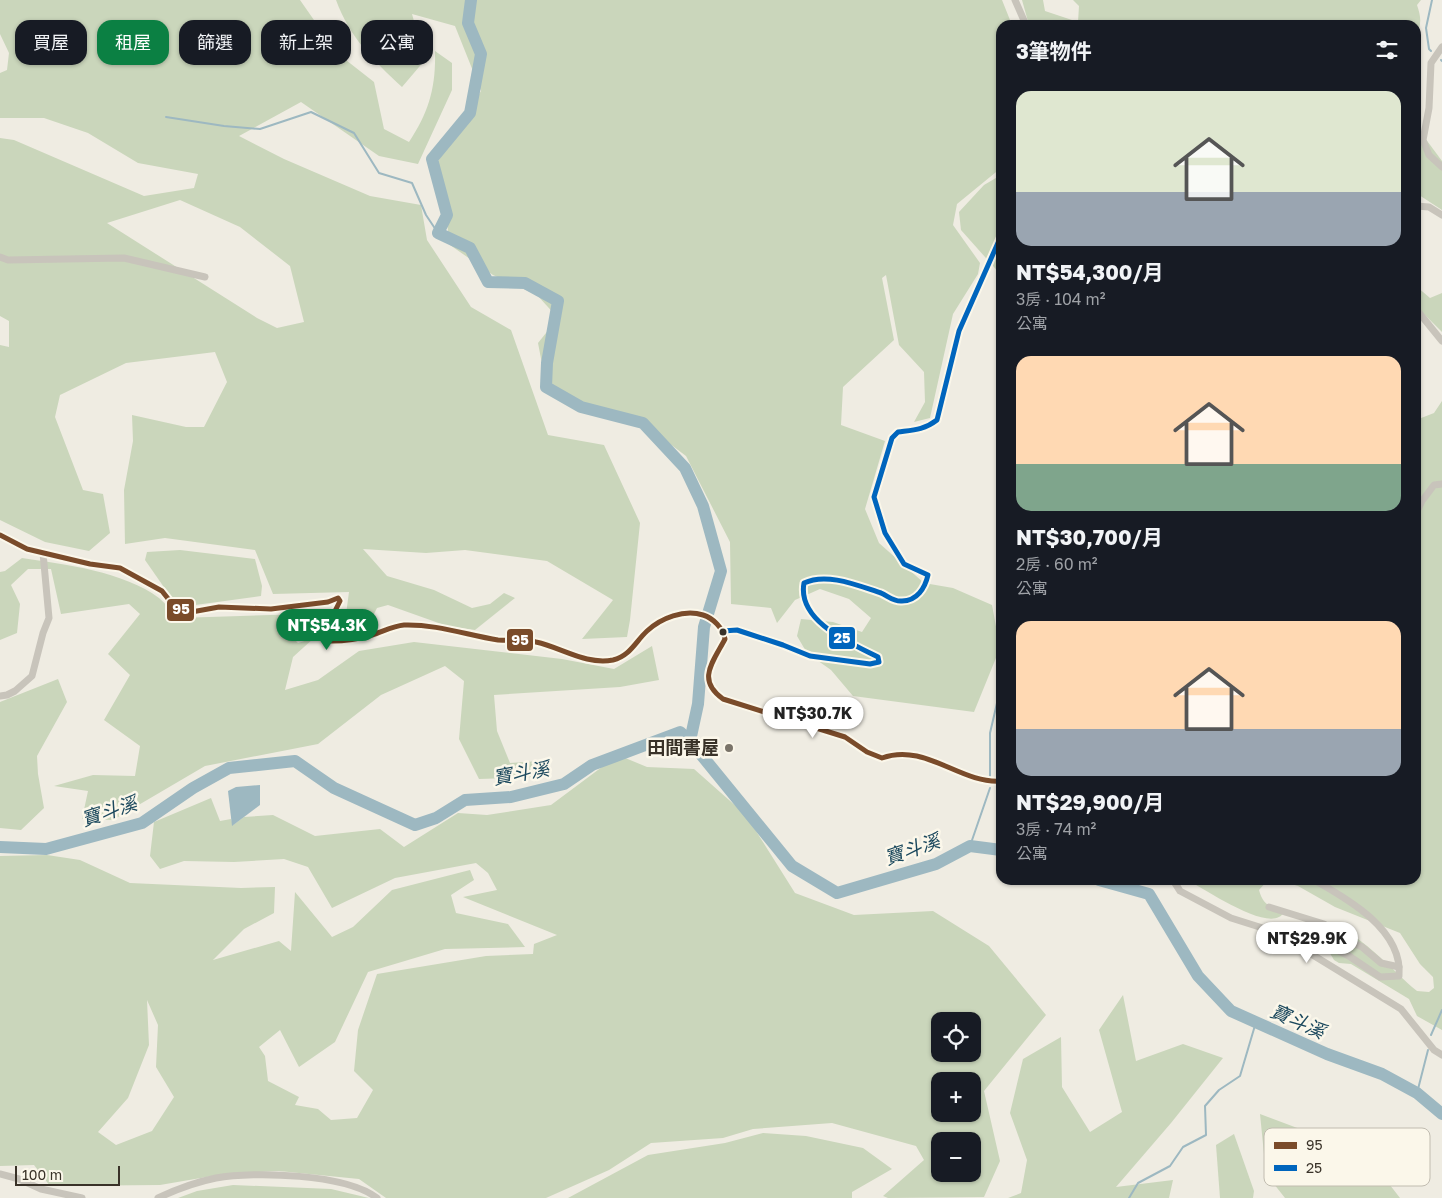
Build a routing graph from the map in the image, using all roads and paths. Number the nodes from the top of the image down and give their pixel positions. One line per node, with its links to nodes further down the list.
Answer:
1 (1015, 0): 2 (street)
2 (1024, 20)
3 (1442, 47): 4 (street)
4 (1442, 167)
5 (1421, 206): 6 (street)
6 (1442, 216)
7 (996, 247): 16 (street)
8 (0, 257): 9 (street)
9 (205, 277)
10 (1421, 315): 11 (street)
11 (1442, 341)
12 (1442, 484): 13 (street)
13 (1421, 503)
14 (0, 535): 15 (street)
15 (43, 553): 16 (street); 17 (street)
16 (723, 631): 18 (street)
17 (0, 696)
18 (996, 781)
19 (1176, 885): 22 (street)
20 (1323, 885): 23 (street)
21 (1269, 907): 23 (street)
22 (1303, 949): 23 (street); 24 (street)
23 (1400, 967)
24 (1442, 1055)
25 (0, 1174): 26 (street)
26 (82, 1198)
27 (158, 1198): 28 (street)
28 (378, 1198)

